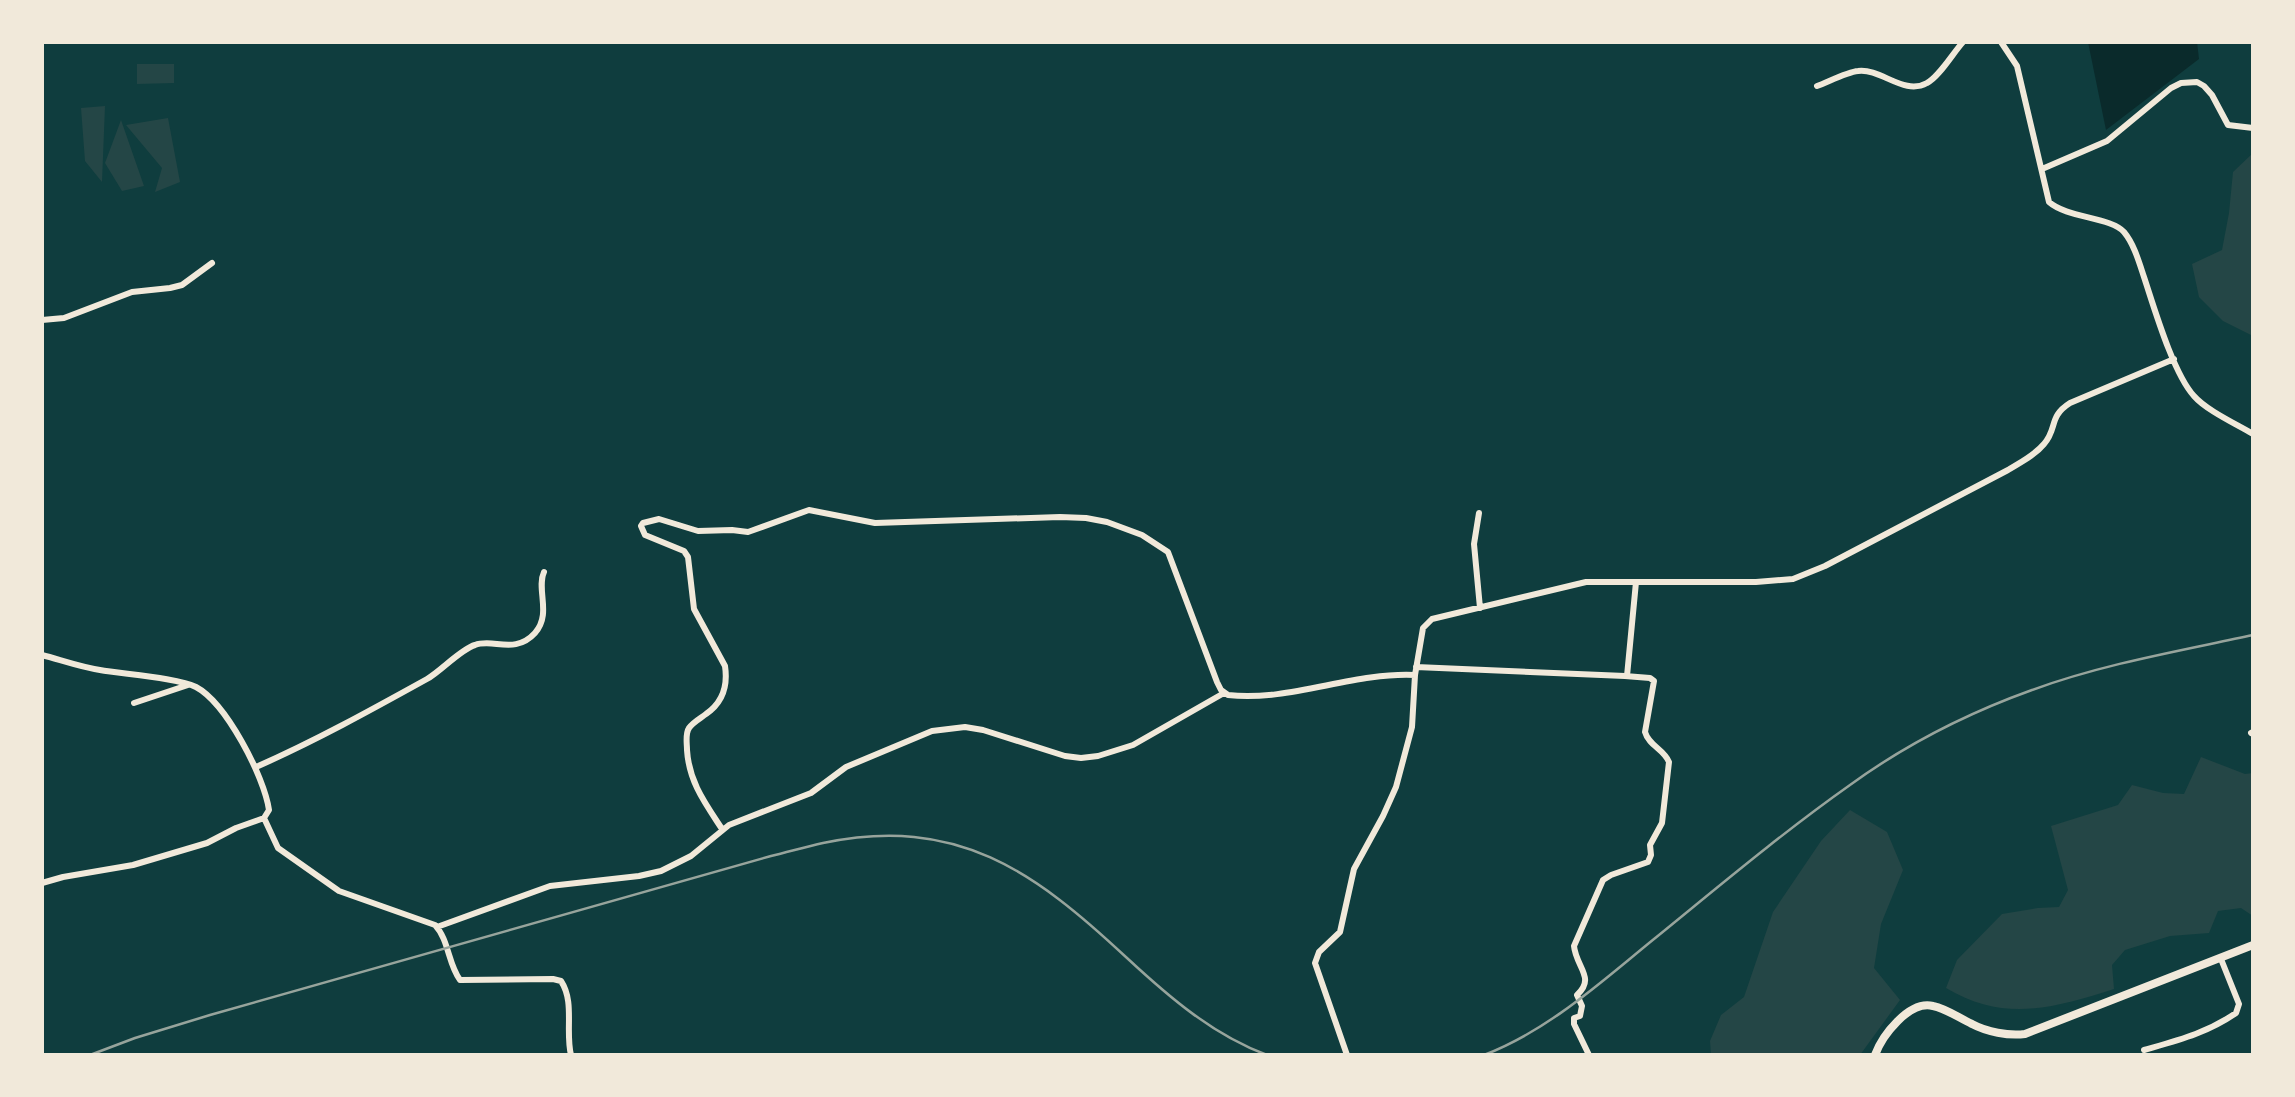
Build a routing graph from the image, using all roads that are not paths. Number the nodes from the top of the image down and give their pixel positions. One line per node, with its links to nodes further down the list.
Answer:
1 (1963, 42): 3 (street)
2 (2001, 42): 5 (street)
3 (1817, 86)
4 (2253, 128): 5 (street)
5 (2042, 169): 8 (street)
6 (212, 263): 7 (street)
7 (42, 320)
8 (2174, 359): 9 (street); 12 (street)
9 (2253, 434)
10 (1479, 513): 13 (street)
11 (544, 572): 21 (street)
12 (1636, 582): 13 (street); 17 (street)
13 (1480, 608): 15 (street)
14 (42, 655): 18 (street)
15 (1416, 667): 16 (street); 17 (street)
16 (1415, 675): 19 (street); 30 (street)
17 (1627, 676): 31 (street)
18 (190, 684): 20 (street); 21 (street)
19 (1224, 693): 23 (street); 23 (street)
20 (134, 703)
21 (256, 767): 22 (street)
22 (264, 818): 24 (street); 25 (street)
23 (723, 829): 25 (street)
24 (42, 883)
25 (437, 927): 29 (street)
26 (2253, 945): 27 (street)
27 (2221, 958): 28 (street); 32 (street)
28 (2144, 1049)
29 (570, 1055)
30 (1347, 1055)
31 (1589, 1055)
32 (1875, 1055)

